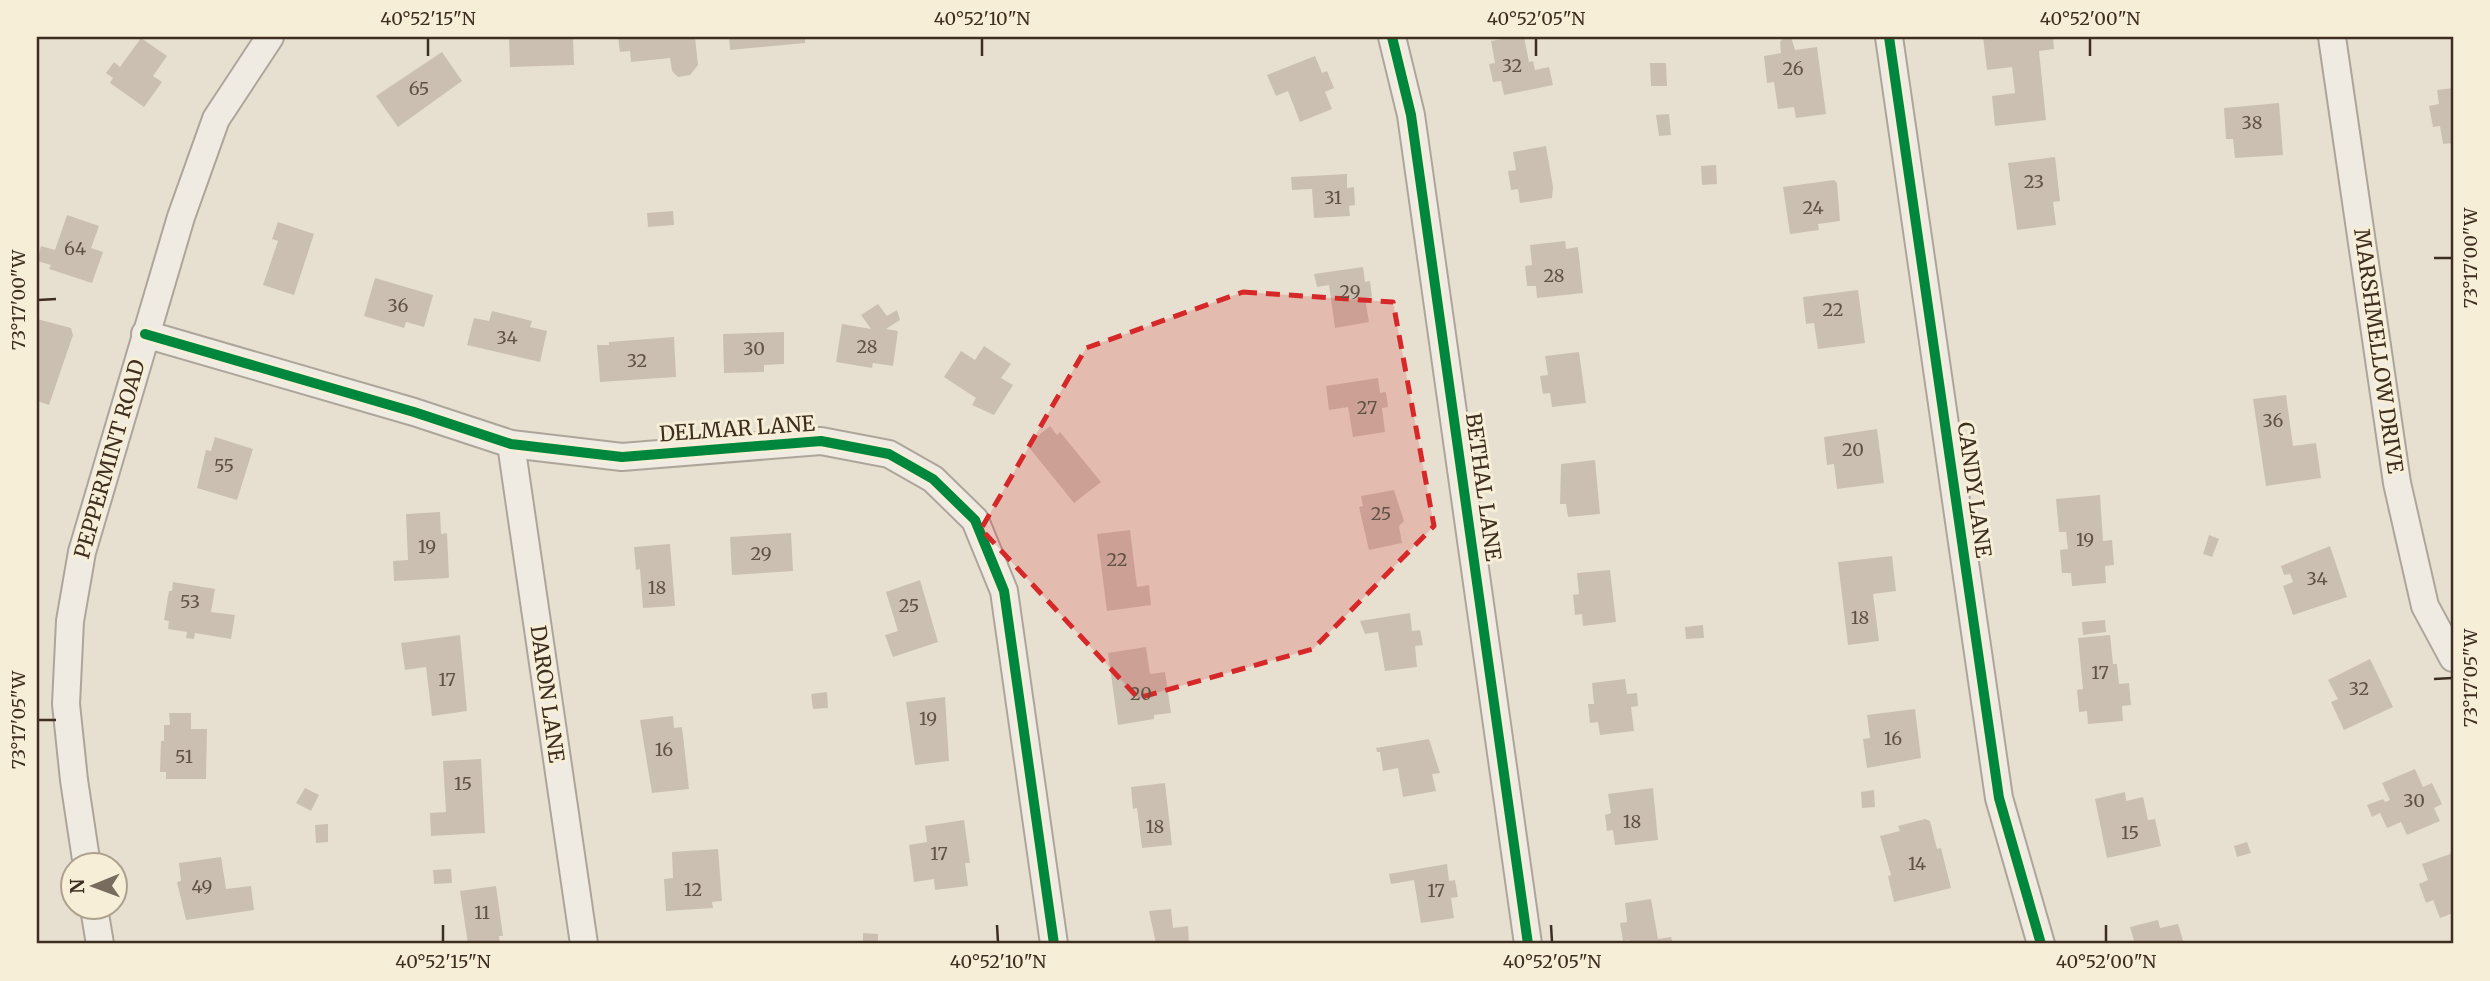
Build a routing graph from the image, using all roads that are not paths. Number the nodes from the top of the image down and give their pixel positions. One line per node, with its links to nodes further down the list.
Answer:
1 (270, 37): 5 (street, PEPPERMINT ROAD)
2 (1392, 37): 13 (street, BETHAL LANE)
3 (1889, 37): 14 (street, CANDY LANE)
4 (2332, 37): 7 (street, MARSHMELLOW DRIVE)
5 (145, 334): 6 (street, DELMAR LANE); 8 (street, PEPPERMINT ROAD)
6 (511, 444): 11 (street, DARON LANE); 12 (street, DELMAR LANE)
7 (2453, 657)
8 (85, 852)
9 (96, 922): 10 (street)
10 (100, 944)
11 (584, 944)
12 (1054, 944)
13 (1528, 944)
14 (2041, 944)

